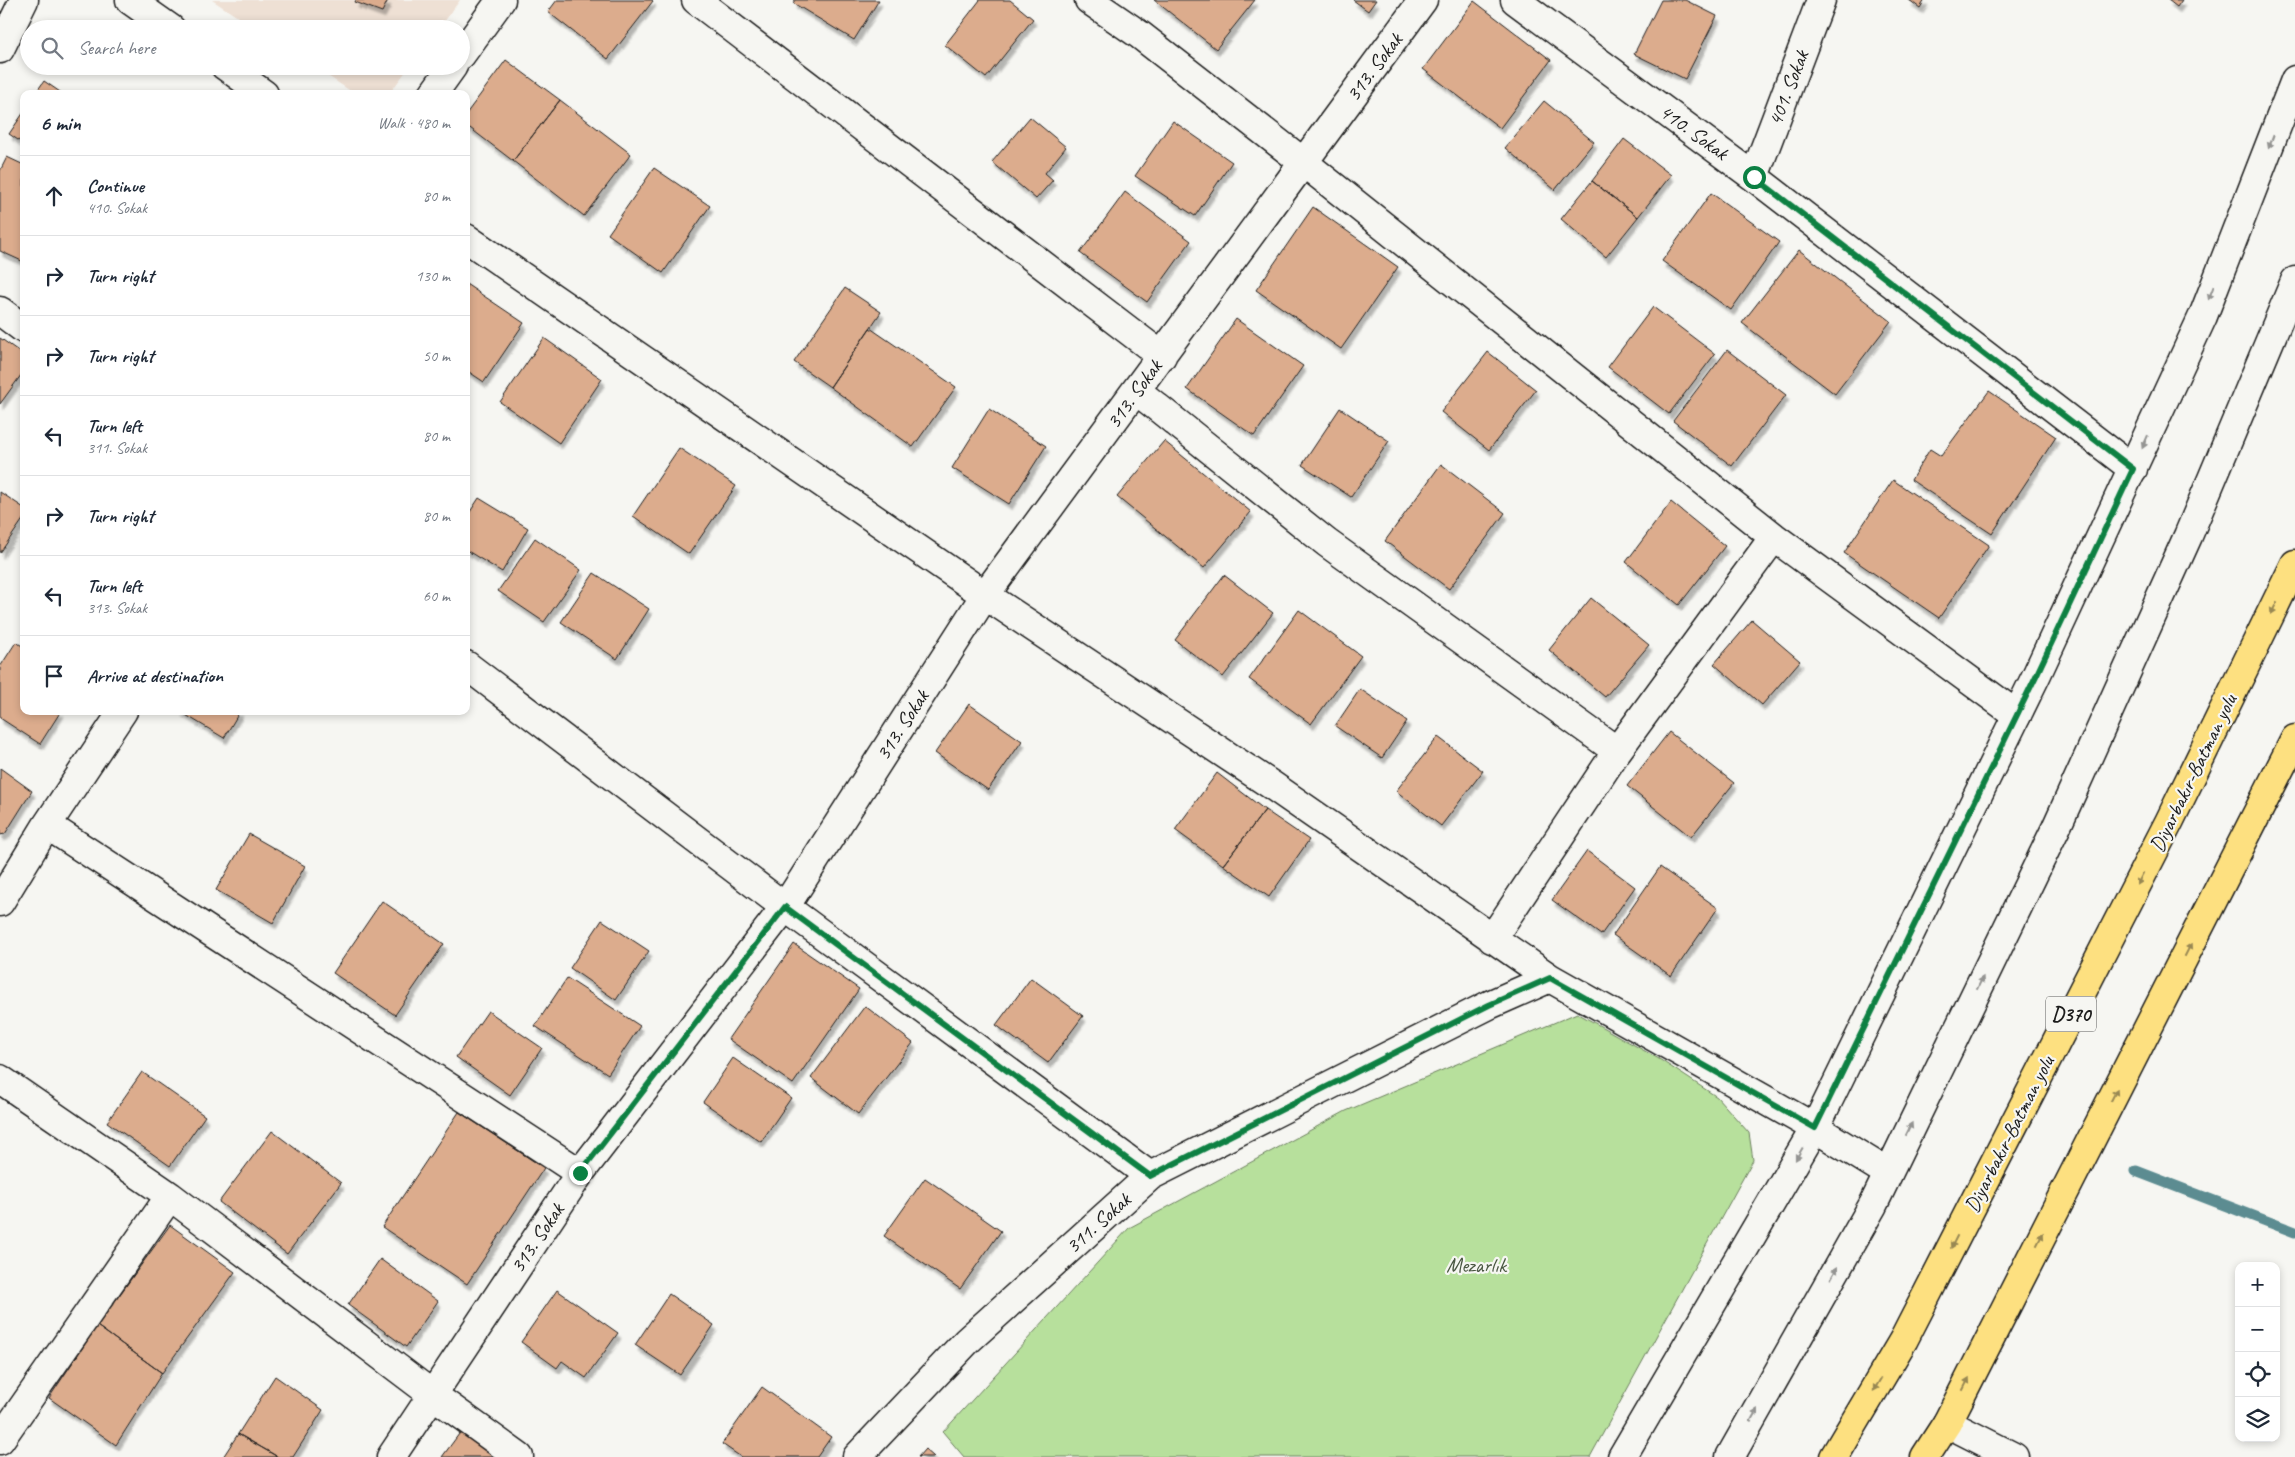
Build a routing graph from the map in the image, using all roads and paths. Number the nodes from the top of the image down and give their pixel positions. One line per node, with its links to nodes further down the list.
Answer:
1 (24, 0): 11 (street)
2 (130, 0): 9 (street)
3 (501, 0): 10 (street)
4 (696, 0): 23 (street)
5 (1089, 0): 17 (street)
6 (1423, 0): 17 (street, 313. Sokak)
7 (1515, 0): 18 (street, 410. Sokak)
8 (1821, 0): 18 (street, 401. Sokak)
9 (158, 20)
10 (470, 43)
11 (0, 49)
12 (238, 75): 15 (street)
13 (447, 75): 16 (street)
14 (2295, 80): 25 (street, one-way to 25)
15 (258, 90)
16 (436, 90)
17 (1303, 162): 23 (street, 313. Sokak); 26 (street)
18 (1754, 177): 25 (street, 410. Sokak)
19 (470, 241): 28 (street)
20 (2295, 282): 42 (street, one-way to 20)
21 (0, 311): 22 (street)
22 (20, 326)
23 (1162, 356): 24 (street, 313. Sokak)
24 (1137, 391): 28 (street, 313. Sokak); 33 (street)
25 (2133, 469): 31 (street)
26 (1774, 537): 31 (street); 33 (street)
27 (2295, 564): 53 (highway, Diyarbakır-Batman yolu / D370, one-way to 53)
28 (986, 595): 36 (street, 313. Sokak); 37 (street)
29 (470, 668): 36 (street)
30 (120, 715): 34 (street)
31 (2017, 715): 40 (street)
32 (2295, 739): 46 (highway, one-way to 32)
33 (1617, 751): 37 (street)
34 (47, 825): 35 (street); 41 (street)
35 (1, 897)
36 (785, 907): 41 (street, 313. Sokak); 43 (street)
37 (1492, 939): 38 (street)
38 (1550, 978): 40 (street); 43 (street, 311. Sokak)
39 (0, 1079): 44 (street)
40 (1815, 1128): 42 (street); 51 (street, one-way to 51)
41 (580, 1173): 45 (street, 313. Sokak)
42 (1888, 1173): 52 (street, one-way to 42)
43 (1150, 1176): 50 (street, 311. Sokak)
44 (170, 1196): 45 (street); 47 (street)
45 (432, 1395): 48 (street, 313. Sokak); 49 (street)
46 (1947, 1423): 54 (highway); 55 (street)
47 (0, 1440)
48 (391, 1457)
49 (519, 1457)
50 (857, 1457)
51 (1622, 1457)
52 (1730, 1457)
53 (1834, 1457)
54 (1925, 1457)
55 (2014, 1457)

